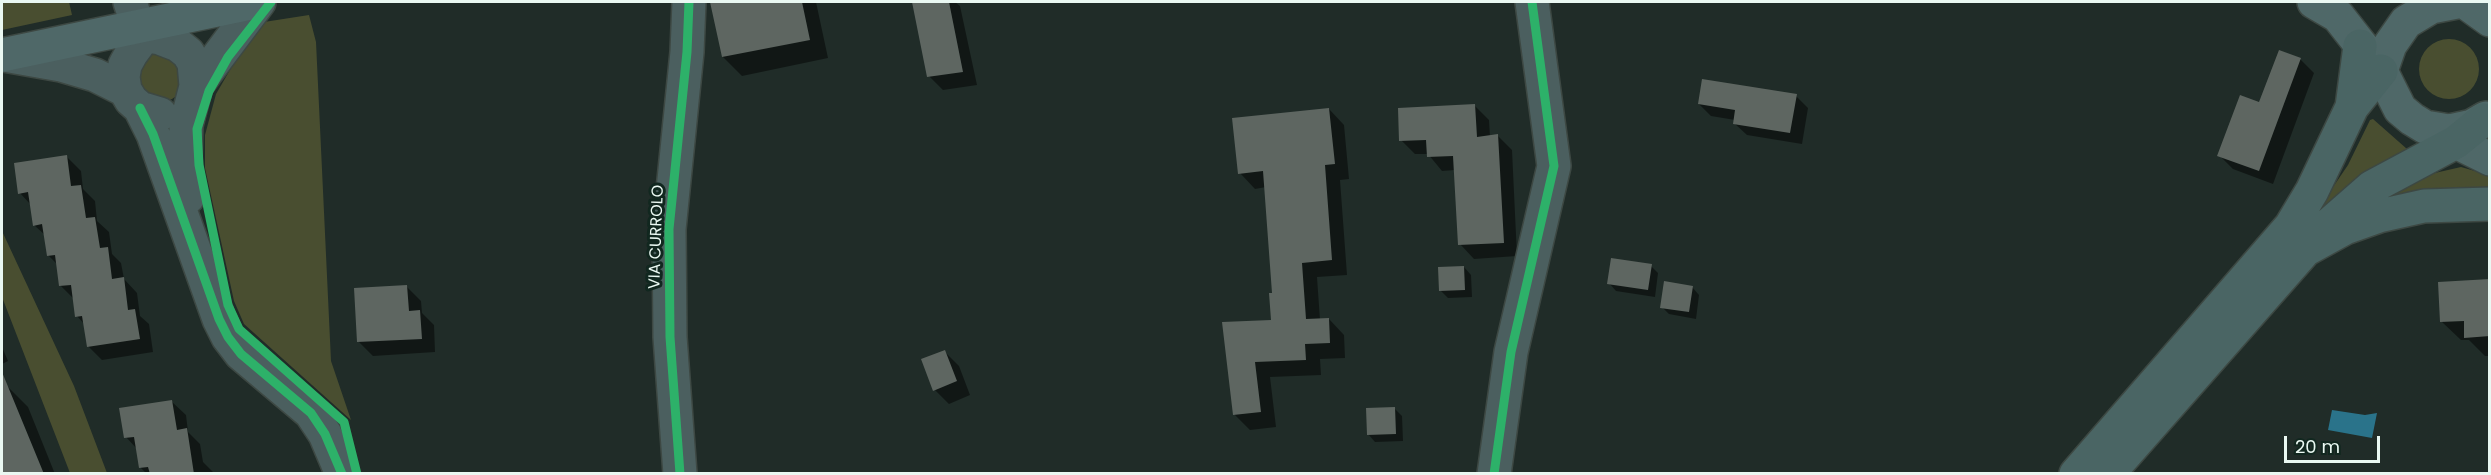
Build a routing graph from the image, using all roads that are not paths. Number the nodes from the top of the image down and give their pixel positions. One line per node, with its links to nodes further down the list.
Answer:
1 (257, 2): 7 (main road); 10 (street)
2 (688, 2): 20 (street, VIA CURROLO)
3 (1532, 2): 21 (street)
4 (2314, 2): 8 (main road)
5 (2394, 2): 8 (main road)
6 (2460, 7): 8 (main road)
7 (139, 23): 9 (main road); 10 (street); 11 (street)
8 (2377, 54): 13 (main road); 22 (highway)
9 (2, 56): 11 (street)
10 (194, 91): 11 (street); 17 (street)
11 (132, 99): 17 (street)
12 (2486, 118): 13 (main road); 14 (highway)
13 (2425, 127): 14 (main road)
14 (2456, 142): 15 (main road); 18 (highway)
15 (2490, 159)
16 (2490, 204): 18 (highway)
17 (191, 238): 19 (street)
18 (2305, 250): 23 (highway)
19 (342, 474)
20 (680, 474)
21 (1494, 474)
22 (2076, 474)
23 (2108, 474)

